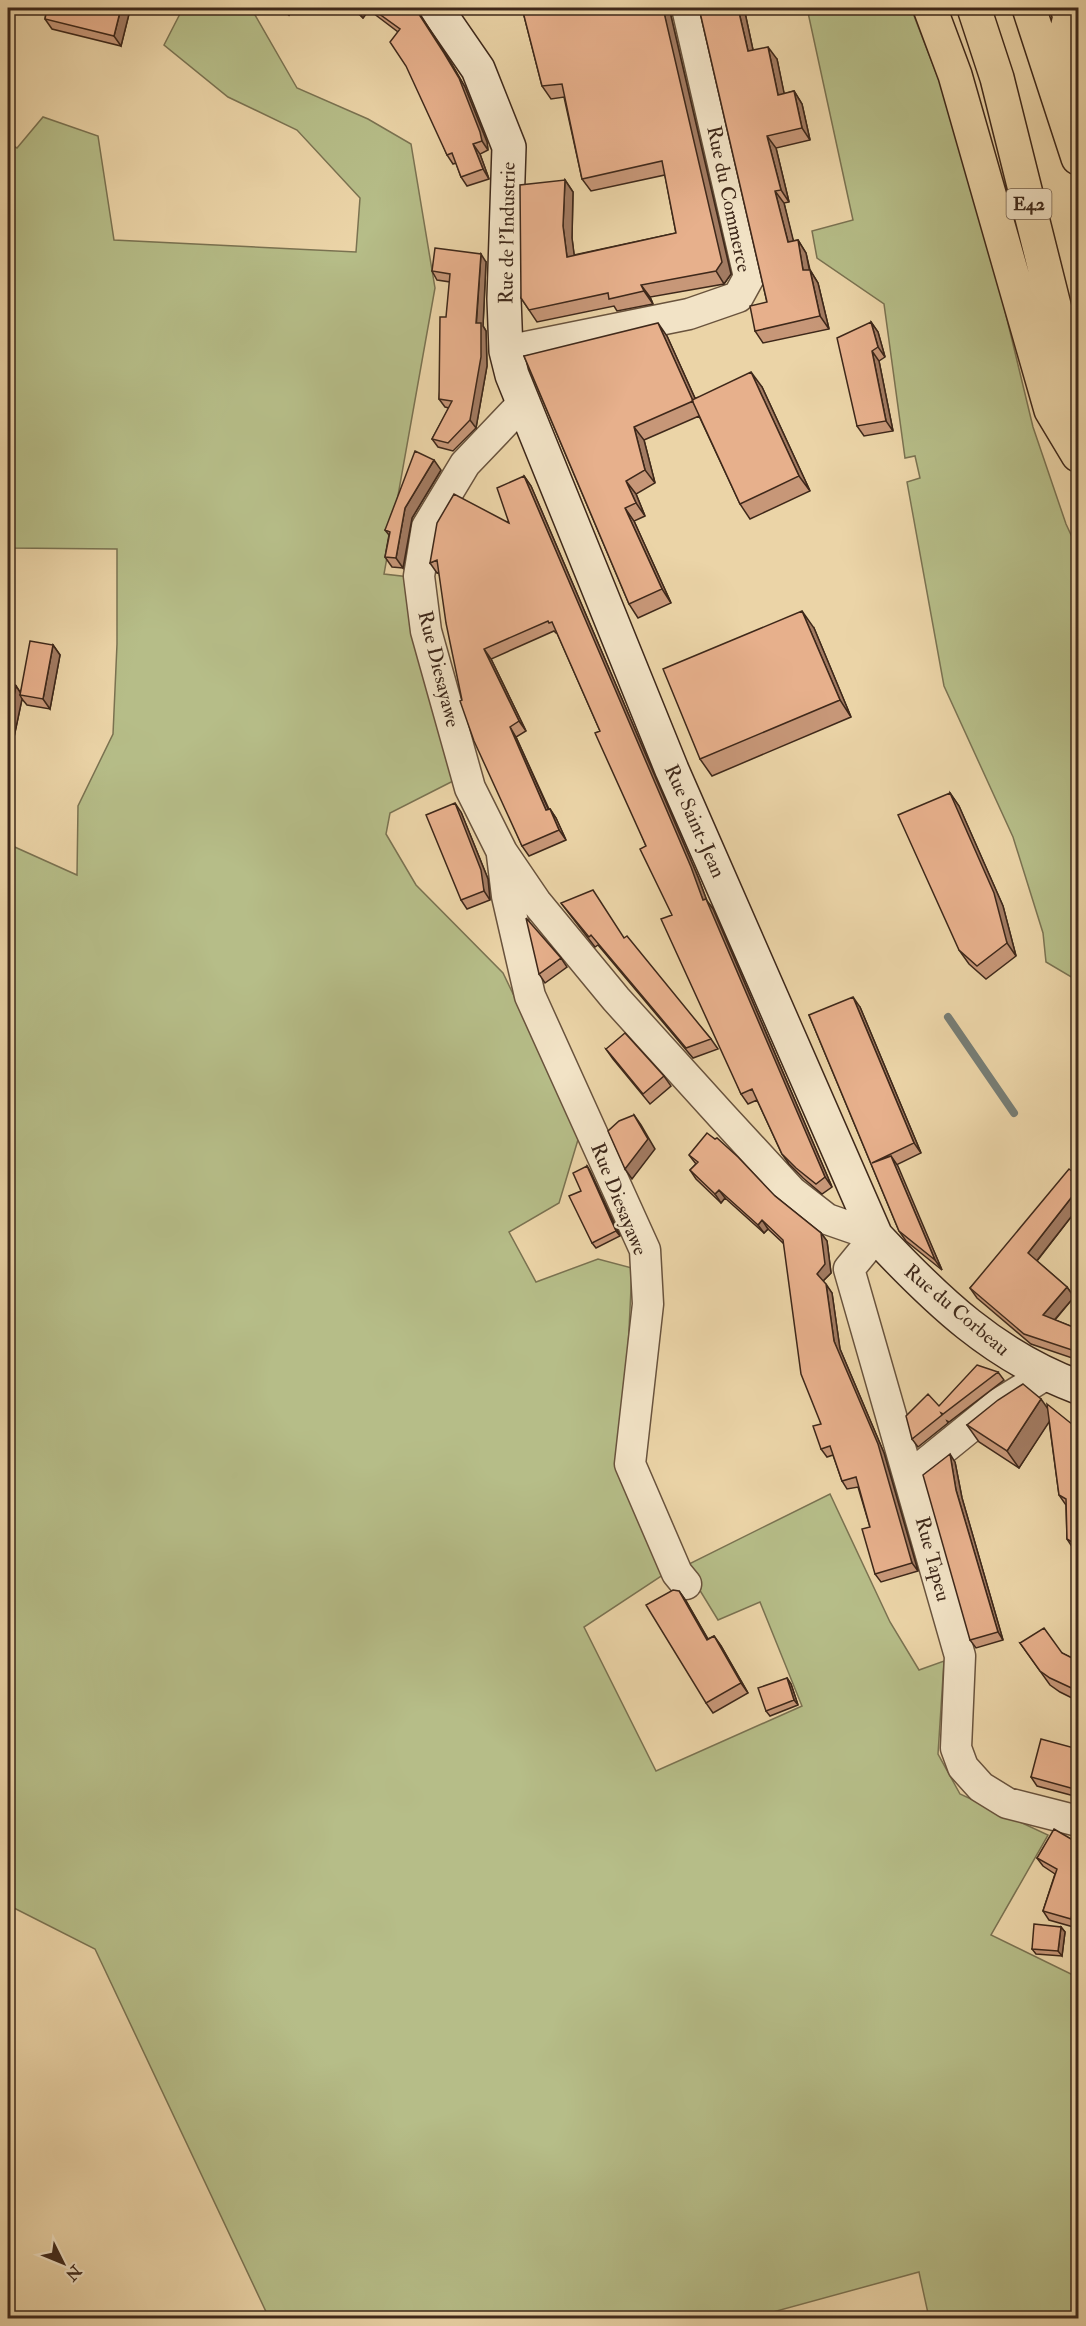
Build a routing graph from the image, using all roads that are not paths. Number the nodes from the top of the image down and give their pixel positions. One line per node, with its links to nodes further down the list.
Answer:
1 (436, 8): 9 (street, Rue de l'Industrie)
2 (687, 8): 9 (street, Rue du Commerce)
3 (930, 8): 12 (highway)
4 (974, 8): 10 (highway, E42)
5 (1029, 8): 7 (highway)
6 (1068, 8): 7 (highway)
7 (1055, 81): 8 (highway)
8 (1078, 158)
9 (506, 351): 11 (street, Rue de l'Industrie)
10 (1078, 401)
11 (524, 402): 13 (street, Rue Diesayawe); 14 (street, Rue Saint-Jean)
12 (1078, 455)
13 (502, 852): 14 (street, Rue Diesayawe); 18 (street, Rue Diesayawe)
14 (876, 1236): 15 (street, Rue du Corbeau); 17 (street, Rue Tapeu)
15 (1045, 1375): 16 (street, Rue du Corbeau); 17 (street)
16 (1078, 1388)
17 (910, 1476): 19 (street, Rue Tapeu)
18 (686, 1584)
19 (1078, 1821)

